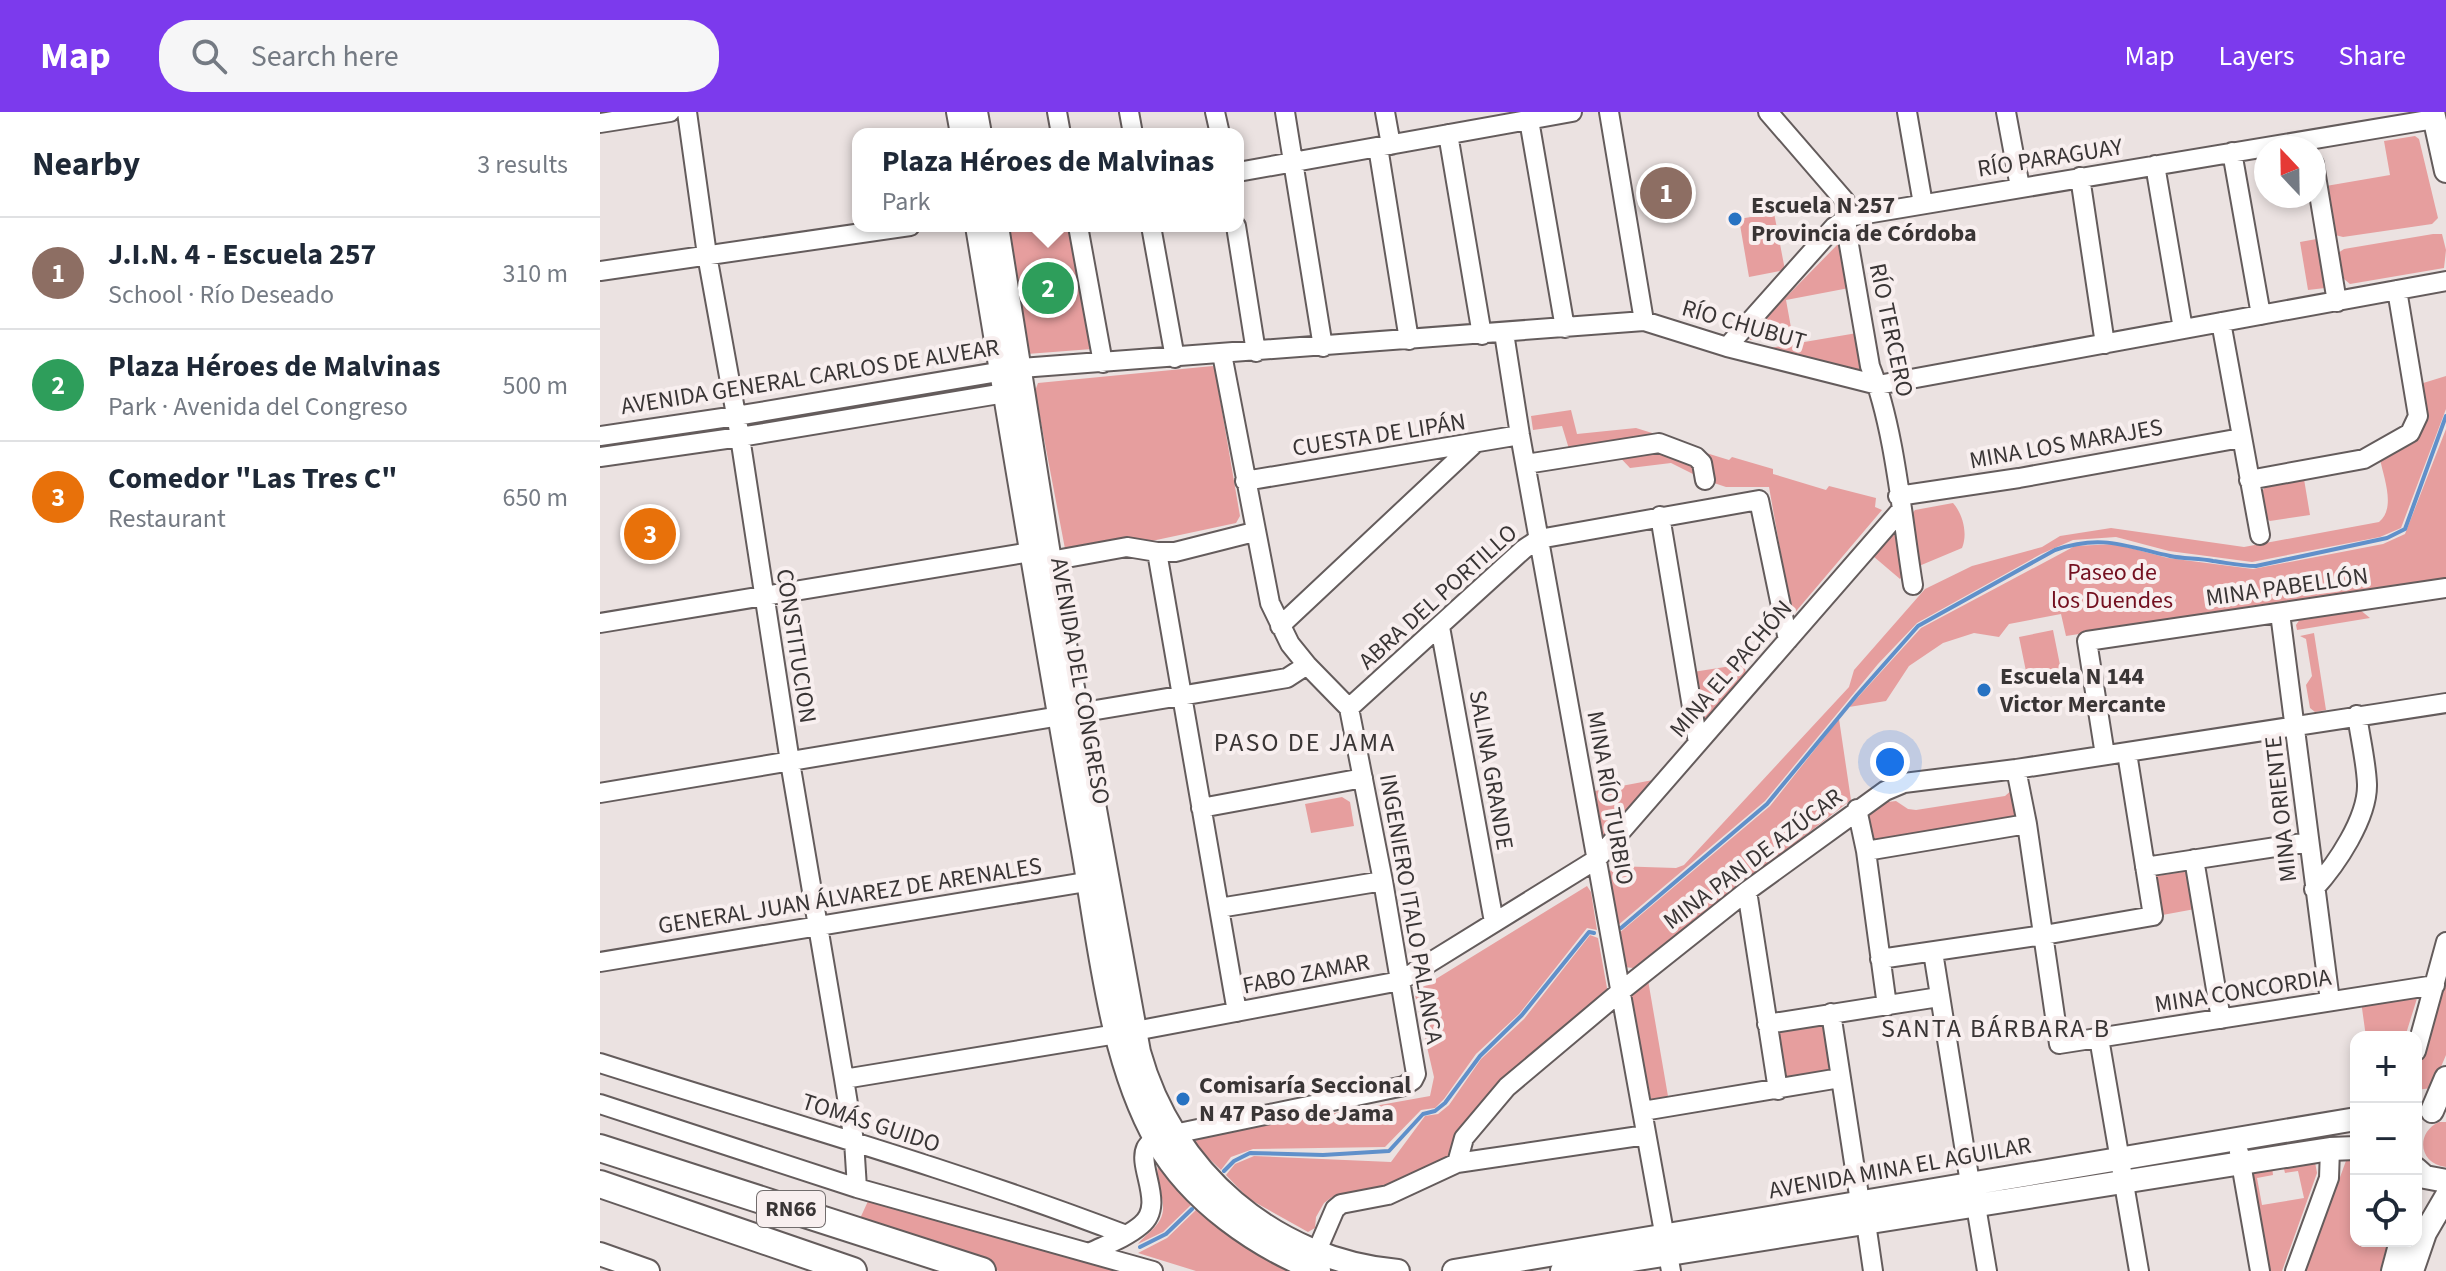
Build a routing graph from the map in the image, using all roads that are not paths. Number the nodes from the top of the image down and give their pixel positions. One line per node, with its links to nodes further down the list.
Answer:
1 (670, 112): 12 (street)
2 (687, 112): 33 (street, CONSTITUCION)
3 (1285, 112): 18 (street)
4 (1385, 112): 15 (street)
5 (1572, 112): 11 (street)
6 (1609, 112): 39 (street)
7 (1768, 112): 26 (street, RÍO TERCERO)
8 (1907, 112): 24 (street)
9 (2006, 112): 23 (street)
10 (2433, 115): 14 (street, RÍO PARAGUAY); 21 (main road)
11 (1529, 120): 13 (street); 41 (street)
12 (600, 123)
13 (1448, 134): 15 (street); 44 (street)
14 (2326, 140)
15 (1384, 146): 18 (street); 45 (street)
16 (2254, 150): 17 (street, RÍO PARAGUAY)
17 (2232, 152): 19 (street, RÍO PARAGUAY); 38 (street)
18 (1294, 162): 20 (street); 47 (street)
19 (2155, 165): 22 (street, RÍO PARAGUAY); 42 (street)
20 (1244, 171)
21 (2446, 171)
22 (2080, 177): 23 (street, RÍO PARAGUAY); 46 (street)
23 (2020, 187): 24 (street, RÍO PARAGUAY)
24 (1923, 204): 26 (street, RÍO PARAGUAY)
25 (2321, 208): 37 (street)
26 (1848, 217): 48 (street); 54 (street, RÍO TERCERO)
27 (868, 232): 33 (street)
28 (978, 232): 53 (main road, AVENIDA DEL CONGRESO)
29 (998, 232): 53 (main road, AVENIDA DEL CONGRESO)
30 (1079, 232): 52 (street)
31 (1152, 232): 51 (street)
32 (1237, 232): 49 (street)
33 (707, 255): 34 (street); 56 (street, CONSTITUCION)
34 (600, 271)
35 (2446, 281): 36 (street, RÍO CHUBUT)
36 (2397, 290): 37 (street, RÍO CHUBUT); 65 (street)
37 (2337, 302): 38 (street, RÍO CHUBUT)
38 (2261, 315): 40 (street, RÍO CHUBUT)
39 (1644, 321): 41 (street, RÍO CHUBUT); 48 (street, RÍO CHUBUT)
40 (2221, 322): 42 (street, RÍO CHUBUT); 60 (street)
41 (1565, 328): 43 (street, RÍO CHUBUT)
42 (2183, 329): 46 (street, RÍO CHUBUT)
43 (1504, 333): 44 (street, RÍO CHUBUT); 57 (street, MINA RÍO TURBIO)
44 (1482, 335): 45 (street, RÍO CHUBUT)
45 (1409, 340): 47 (street, RÍO CHUBUT)
46 (2105, 344): 54 (street, RÍO CHUBUT)
47 (1323, 347): 49 (street, RÍO CHUBUT)
48 (1727, 347): 54 (street, RÍO CHUBUT)
49 (1256, 352): 50 (street, RÍO CHUBUT)
50 (1222, 354): 51 (street, RÍO CHUBUT); 66 (street)
51 (1175, 358): 52 (street, RÍO CHUBUT)
52 (1103, 363): 53 (street, RÍO CHUBUT)
53 (1011, 369): 55 (main road, AVENIDA DEL CONGRESO); 56 (street, AVENIDA GENERAL CARLOS DE ALVEAR); 73 (main road, AVENIDA DEL CONGRESO)
54 (1878, 385): 67 (street, RÍO TERCERO)
55 (1005, 393): 59 (street, AVENIDA GENERAL CARLOS DE ALVEAR); 73 (main road, AVENIDA DEL CONGRESO)
56 (736, 416): 58 (street, AVENIDA GENERAL CARLOS DE ALVEAR); 59 (street, CONSTITUCION)
57 (1520, 435): 61 (street, CUESTA DE LIPÁN); 63 (street, MINA RÍO TURBIO)
58 (600, 436)
59 (740, 437): 62 (street, AVENIDA GENERAL CARLOS DE ALVEAR); 76 (street, CONSTITUCION)
60 (2241, 438): 65 (street); 67 (street, MINA LOS MARAJES)
61 (1474, 444): 66 (street, CUESTA DE LIPÁN); 79 (street)
62 (600, 457)
63 (1526, 464): 64 (street); 71 (street, MINA RÍO TURBIO)
64 (1705, 480)
65 (2249, 480): 70 (street)
66 (1245, 481): 69 (street)
67 (1900, 503): 74 (street, RÍO TERCERO); 81 (street, MINA EL PACHÓN)
68 (1660, 516): 71 (street, ABRA DEL PORTILLO); 81 (street, ABRA DEL PORTILLO); 89 (street)
69 (1254, 532): 72 (street); 79 (street)
70 (2260, 535)
71 (1539, 539): 80 (street, ABRA DEL PORTILLO); 101 (street, MINA RÍO TURBIO)
72 (1157, 552): 73 (street); 83 (street)
73 (1041, 557): 76 (street); 87 (main road, AVENIDA DEL CONGRESO)
74 (1913, 585)
75 (2446, 588): 77 (street, MINA PABELLÓN)
76 (764, 597): 78 (street); 92 (street, CONSTITUCION)
77 (2280, 613): 88 (street, MINA ORIENTE); 91 (street, MINA PABELLÓN)
78 (600, 623)
79 (1280, 626): 82 (street)
80 (1440, 627): 85 (street, ABRA DEL PORTILLO); 109 (street, SALINA GRANDE)
81 (1788, 640): 89 (street, MINA EL PACHÓN)
82 (1307, 665): 83 (street); 85 (street)
83 (1182, 695): 87 (street); 96 (street)
84 (2446, 703): 86 (street, MINA PAN DE AZÚCAR)
85 (1349, 708): 94 (street, INGENIERO ITALO PALANCA)
86 (2357, 715): 88 (street, MINA PAN DE AZÚCAR); 106 (street)
87 (1068, 716): 92 (street); 104 (main road, AVENIDA DEL CONGRESO)
88 (2296, 724): 90 (street, MINA PAN DE AZÚCAR); 99 (street, MINA ORIENTE)
89 (1698, 743): 101 (street, MINA EL PACHÓN)
90 (2127, 753): 91 (street, MINA PAN DE AZÚCAR); 103 (street)
91 (2105, 755): 93 (street, MINA PAN DE AZÚCAR)
92 (790, 762): 95 (street); 110 (street, CONSTITUCION)
93 (2016, 769): 97 (street, MINA PAN DE AZÚCAR); 98 (street)
94 (1363, 778): 96 (street); 105 (street, INGENIERO ITALO PALANCA)
95 (600, 793)
96 (1201, 808): 108 (street)
97 (1857, 809): 100 (street); 107 (street, MINA PAN DE AZÚCAR)
98 (2027, 824): 100 (street); 111 (street)
99 (2309, 842): 102 (street); 106 (street, MINA ORIENTE)
100 (1866, 851): 114 (street)
101 (1597, 859): 109 (street, FABO ZAMAR); 118 (street, MINA RÍO TURBIO)
102 (2194, 859): 103 (street); 124 (street)
103 (2145, 867): 111 (street)
104 (1098, 880): 110 (street, GENERAL JUAN ÁLVAREZ DE ARENALES); 127 (main road, AVENIDA DEL CONGRESO)
105 (1383, 881): 108 (street); 116 (street, INGENIERO ITALO PALANCA)
106 (2314, 889): 120 (street, MINA ORIENTE)
107 (1747, 891): 118 (street, MINA PAN DE AZÚCAR); 125 (street)
108 (1219, 908): 122 (street)
109 (1494, 922): 116 (street, FABO ZAMAR)
110 (819, 926): 115 (street, GENERAL JUAN ÁLVAREZ DE ARENALES); 132 (street, CONSTITUCION)
111 (2044, 935): 113 (street); 128 (street, MINA CONCORDIA)
112 (2446, 942): 117 (street)
113 (1933, 952): 114 (street); 119 (street)
114 (1880, 959): 121 (street)
115 (600, 962)
116 (1400, 981): 122 (street, FABO ZAMAR); 139 (street, INGENIERO ITALO PALANCA)
117 (2435, 985): 120 (street, MINA CONCORDIA); 126 (street)
118 (1620, 992): 135 (street, MINA RÍO TURBIO); 146 (street, MINA PAN DE AZÚCAR)
119 (1939, 997): 121 (street); 150 (street)
120 (2330, 1001): 124 (street, MINA CONCORDIA)
121 (1887, 1006): 123 (street)
122 (1237, 1012): 127 (street, FABO ZAMAR)
123 (1831, 1013): 125 (street); 130 (street)
124 (2221, 1019): 128 (street, MINA CONCORDIA)
125 (1767, 1024): 133 (street)
126 (2422, 1031)
127 (1126, 1032): 132 (street, FABO ZAMAR); 139 (main road, AVENIDA DEL CONGRESO)
128 (2099, 1038): 145 (street)
129 (600, 1063): 141 (street, TOMÁS GUIDO)
130 (1840, 1078): 133 (street); 157 (street)
131 (2446, 1078): 136 (main road)
132 (844, 1079): 141 (street, CONSTITUCION)
133 (1778, 1090): 135 (street)
134 (600, 1104): 153 (street)
135 (1643, 1111): 138 (street, MINA RÍO TURBIO)
136 (2427, 1114)
137 (2350, 1120): 140 (main road, AVENIDA MINA EL AGUILAR)
138 (1646, 1135): 146 (street); 162 (street, MINA RÍO TURBIO)
139 (1164, 1136): 159 (street); 164 (main road)
140 (2237, 1137): 145 (main road, AVENIDA MINA EL AGUILAR); 147 (street)
141 (854, 1141): 153 (street, CONSTITUCION); 159 (street, TOMÁS GUIDO)
142 (600, 1148): 167 (highway, RN66)
143 (2350, 1148): 144 (main road, AVENIDA MINA EL AGUILAR)
144 (2330, 1149): 147 (main road, AVENIDA MINA EL AGUILAR); 176 (street)
145 (2118, 1158): 150 (main road, AVENIDA MINA EL AGUILAR); 151 (street)
146 (1457, 1163): 164 (street)
147 (2241, 1164): 151 (main road, AVENIDA MINA EL AGUILAR); 175 (street)
148 (2422, 1174): 149 (main road)
149 (2446, 1181)
150 (1970, 1183): 154 (main road, AVENIDA MINA EL AGUILAR)
151 (2123, 1183): 156 (main road, AVENIDA MINA EL AGUILAR); 174 (street)
152 (600, 1184): 166 (highway, RN66)
153 (857, 1188): 161 (street)
154 (1917, 1192): 157 (main road, AVENIDA MINA EL AGUILAR); 158 (main road)
155 (2446, 1197): 178 (main road)
156 (1976, 1206): 158 (main road, AVENIDA MINA EL AGUILAR); 173 (street)
157 (1863, 1212): 158 (main road, AVENIDA MINA EL AGUILAR); 162 (main road, AVENIDA MINA EL AGUILAR); 172 (street)
158 (1919, 1215)
159 (1126, 1235): 161 (street)
160 (2399, 1247): 177 (main road)
161 (1091, 1252): 168 (street)
162 (1668, 1253): 170 (main road, AVENIDA MINA EL AGUILAR); 171 (main road, AVENIDA MINA EL AGUILAR)
163 (600, 1254): 165 (main road)
164 (1318, 1262): 169 (main road)
165 (648, 1271)
166 (853, 1271)
167 (982, 1271)
168 (1153, 1271)
169 (1398, 1271)
170 (1454, 1271)
171 (1562, 1271)
172 (1873, 1271)
173 (1987, 1271)
174 (2139, 1271)
175 (2260, 1271)
176 (2295, 1271)
177 (2393, 1271)
178 (2412, 1271)

